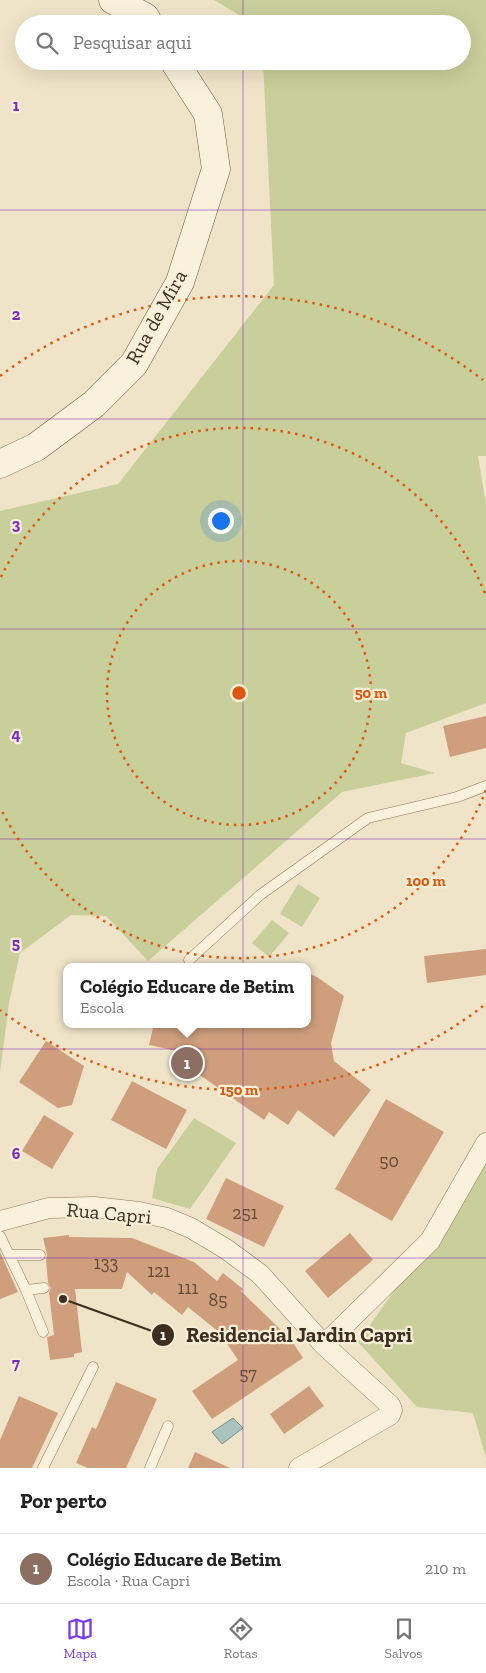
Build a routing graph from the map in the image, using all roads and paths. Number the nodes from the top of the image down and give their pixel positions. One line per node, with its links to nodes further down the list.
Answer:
1 (113, 0): 2 (street)
2 (141, 15)
3 (180, 70): 4 (street, Rua de Mira)
4 (0, 464)
5 (486, 786): 6 (lane)
6 (190, 960)
7 (486, 1143): 15 (street)
8 (0, 1221): 15 (street, Rua Capri)
9 (0, 1236): 10 (lane)
10 (9, 1255): 11 (lane); 13 (lane)
11 (40, 1255)
12 (44, 1288): 13 (lane)
13 (26, 1290): 14 (lane)
14 (43, 1332)
15 (324, 1345): 20 (street, Rua Capri)
16 (93, 1367): 18 (lane)
17 (168, 1426): 19 (lane)
18 (43, 1468)
19 (150, 1468)
20 (299, 1468)

